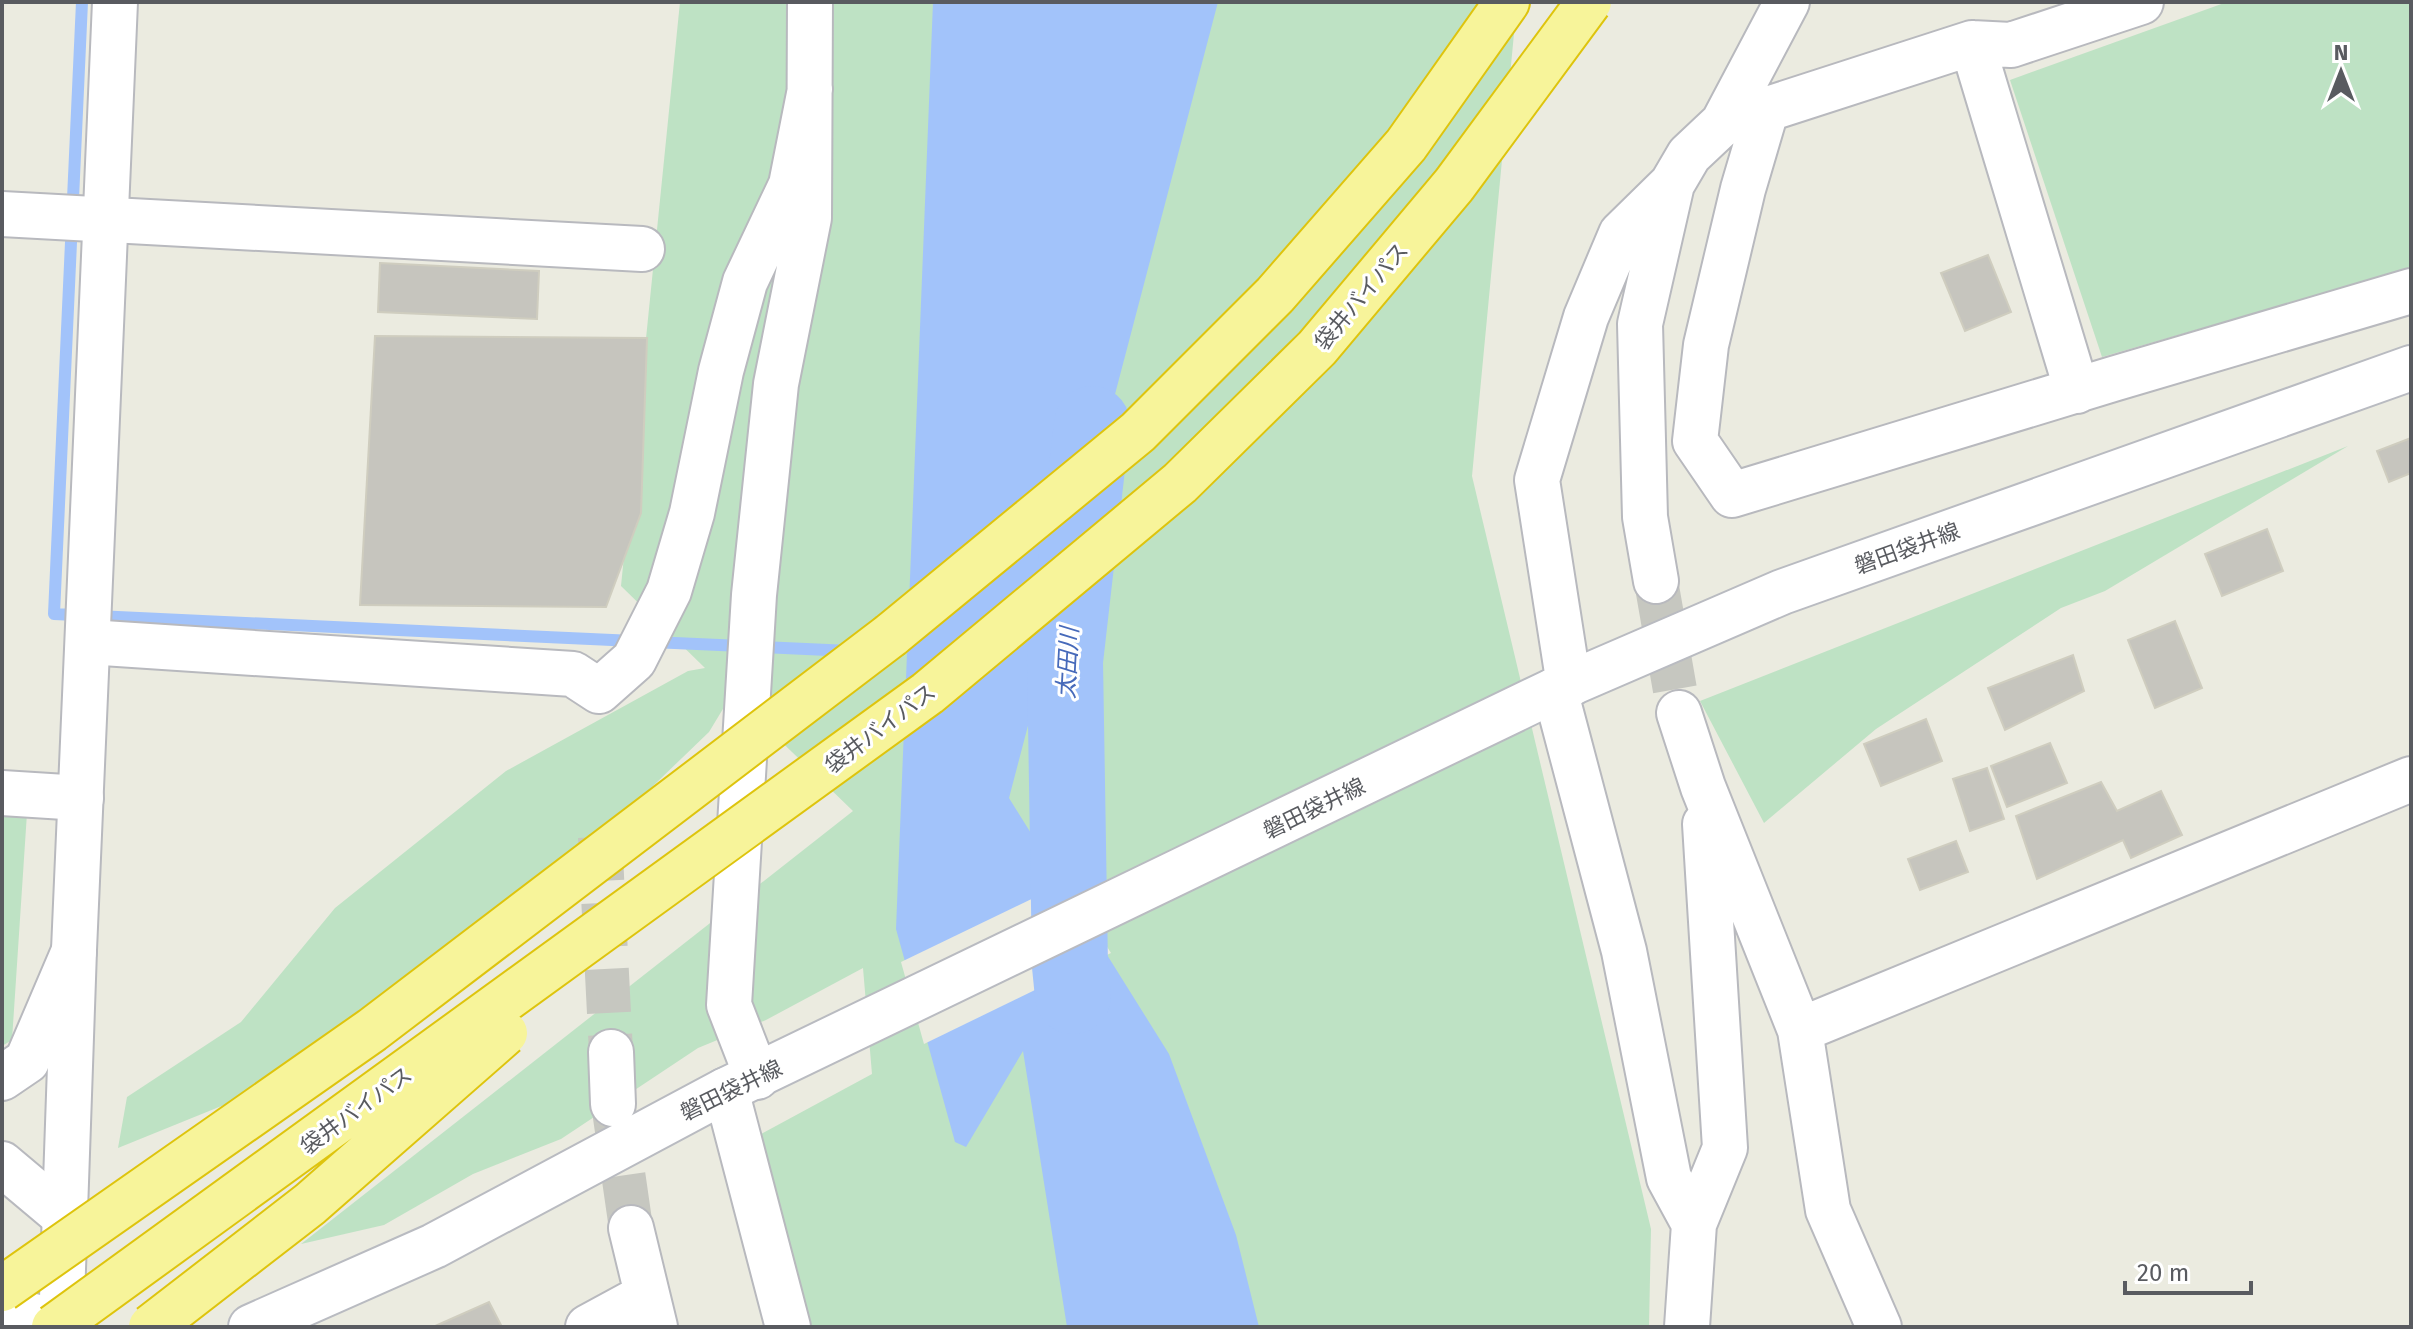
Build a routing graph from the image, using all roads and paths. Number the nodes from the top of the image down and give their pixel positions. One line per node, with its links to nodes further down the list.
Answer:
1 (115, 2): 13 (street)
2 (810, 2): 8 (street)
3 (1507, 2): 37 (highway, bridge)
4 (1589, 2): 26 (highway, 袋井バイパス, bridge)
5 (1787, 2): 10 (street)
6 (2141, 2): 7 (street)
7 (1972, 43): 9 (street); 17 (street)
8 (810, 89): 19 (street); 30 (street)
9 (1766, 111): 10 (street); 17 (street)
10 (1723, 123): 11 (street)
11 (1672, 184): 18 (street); 20 (street)
12 (2, 214): 13 (street)
13 (106, 220): 14 (street); 19 (street)
14 (642, 249)
15 (2411, 291): 17 (street)
16 (2411, 368): 20 (street, 磐田袋井線)
17 (2077, 391)
18 (1656, 581)
19 (88, 642): 25 (street)
20 (1549, 694): 30 (street, 磐田袋井線); 35 (street)
21 (1679, 713): 23 (street)
22 (2411, 779): 28 (street)
23 (1703, 787): 28 (street); 35 (street)
24 (2, 793): 25 (street)
25 (81, 798): 27 (street)
26 (711, 851): 40 (highway, 袋井バイパス, bridge); 41 (highway, bridge)
27 (74, 950): 31 (street); 34 (street)
28 (1800, 1030): 46 (street)
29 (611, 1052): 32 (street)
30 (756, 1077): 42 (street, 磐田袋井線); 44 (street)
31 (2, 1078)
32 (613, 1104)
33 (2, 1164): 34 (street)
34 (65, 1217): 40 (street)
35 (1694, 1224): 45 (street)
36 (631, 1228): 39 (street)
37 (2, 1289)
38 (2, 1308): 40 (street)
39 (651, 1311): 43 (street)
40 (57, 1327)
41 (151, 1327)
42 (251, 1327)
43 (588, 1327)
44 (788, 1327)
45 (1687, 1327)
46 (1879, 1327)

